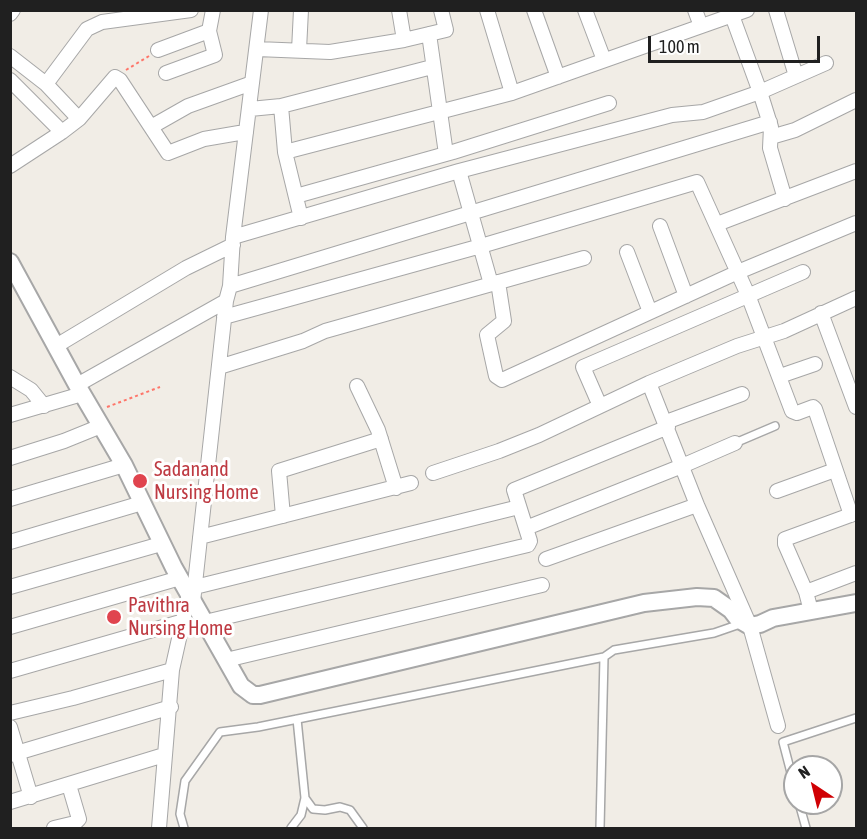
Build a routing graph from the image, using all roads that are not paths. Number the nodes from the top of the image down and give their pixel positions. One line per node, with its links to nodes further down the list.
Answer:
1 (13, 10): 15 (street)
2 (191, 10): 32 (street)
3 (213, 10): 17 (street)
4 (261, 10): 20 (street)
5 (301, 10): 22 (street)
6 (399, 10): 19 (street)
7 (441, 10): 18 (street)
8 (487, 10): 34 (street)
9 (534, 10): 29 (street)
10 (585, 10): 24 (street)
11 (695, 10): 16 (street)
12 (747, 10): 14 (street)
13 (776, 10): 28 (street)
14 (731, 13): 16 (street); 33 (street)
15 (10, 14)
16 (701, 26): 24 (street)
17 (209, 32): 21 (street); 27 (street)
18 (429, 34): 19 (street); 26 (street)
19 (404, 40): 22 (street)
20 (257, 49): 22 (street); 31 (street)
21 (158, 50)
22 (299, 50)
23 (10, 56): 32 (street)
24 (604, 60): 29 (street)
25 (826, 63): 28 (street)
26 (432, 67): 37 (street); 39 (street)
27 (166, 73)
28 (796, 76): 33 (street)
29 (558, 77): 34 (street)
30 (10, 80): 43 (street)
31 (252, 83): 38 (street); 42 (street)
32 (46, 84): 40 (street)
33 (760, 92): 41 (street); 49 (street)
34 (512, 93): 39 (street)
35 (856, 100): 45 (street)
36 (609, 103): 47 (street)
37 (281, 106): 38 (street); 46 (street)
38 (250, 110): 44 (street)
39 (440, 112): 46 (street); 47 (street)
40 (79, 119): 42 (street); 43 (street)
41 (770, 122): 45 (street); 53 (street)
42 (151, 127): 44 (street)
43 (62, 132): 48 (street)
44 (246, 133): 58 (street)
45 (771, 137): 52 (street)
46 (285, 152): 51 (street)
47 (446, 154): 51 (street)
48 (10, 166)
49 (459, 171): 53 (street); 54 (street)
50 (856, 173): 52 (street)
51 (296, 196): 54 (street)
52 (785, 199): 56 (street)
53 (471, 212): 59 (street); 66 (street)
54 (302, 218): 58 (street)
55 (856, 223): 63 (street)
56 (717, 224): 59 (street); 63 (street)
57 (660, 226): 68 (street)
58 (233, 241): 66 (street); 75 (street)
59 (481, 246): 65 (street); 73 (street)
60 (627, 252): 71 (street)
61 (584, 258): 65 (street)
62 (10, 262): 75 (street)
63 (738, 272): 67 (street); 68 (street)
64 (802, 272): 67 (street)
65 (494, 283): 71 (street); 77 (street)
66 (230, 286): 70 (street)
67 (748, 295): 74 (street); 85 (street)
68 (686, 296): 71 (street)
69 (856, 298): 72 (street)
70 (226, 301): 73 (street); 82 (street)
71 (650, 312)
72 (821, 313): 74 (street); 86 (street)
73 (225, 317): 77 (street)
74 (764, 337): 78 (street); 80 (street)
75 (56, 346): 82 (street)
76 (815, 364): 78 (street)
77 (219, 367): 108 (street)
78 (780, 376): 96 (street)
79 (10, 377): 84 (street)
80 (650, 383): 85 (street); 89 (street)
81 (357, 386): 91 (street)
82 (80, 389): 84 (street); 88 (street)
83 (742, 394): 89 (street)
84 (45, 406): 87 (street)
85 (600, 406): 97 (street)
86 (856, 406)
87 (10, 415)
88 (97, 419): 93 (street); 94 (street)
89 (667, 424): 95 (street); 104 (street)
90 (775, 426): 92 (lane)
91 (381, 439): 99 (street); 106 (street)
92 (735, 443): 95 (street)
93 (10, 458)
94 (124, 465): 101 (street); 102 (street)
95 (682, 466): 103 (street); 107 (street)
96 (835, 470): 100 (street); 105 (street)
97 (433, 473)
98 (411, 483): 99 (street)
99 (396, 488): 106 (street)
100 (777, 490)
101 (10, 499)
102 (142, 503): 109 (street); 110 (street)
103 (697, 505): 111 (street); 122 (street)
104 (519, 507): 107 (street); 115 (street)
105 (854, 514): 116 (street)
106 (283, 516): 108 (street)
107 (526, 528): 121 (street)
108 (200, 537): 115 (street)
109 (10, 543)
110 (161, 544): 114 (street); 115 (street)
111 (546, 559)
112 (856, 573): 116 (street)
113 (542, 585): 125 (street)
114 (10, 587)
115 (189, 590): 120 (street); 121 (street); 123 (street)
116 (806, 592): 119 (street)
117 (856, 603): 119 (street)
118 (856, 610): 122 (street)
119 (811, 611): 122 (street)
120 (184, 621): 126 (street); 127 (street)
121 (204, 622): 125 (street)
122 (760, 623): 124 (lane); 125 (street); 132 (street)
123 (10, 627)
124 (604, 657): 131 (lane); 146 (lane)
125 (226, 660)
126 (172, 670): 128 (street); 129 (street)
127 (10, 671)
128 (171, 707): 134 (street); 135 (street)
129 (10, 712)
130 (856, 718): 136 (lane)
131 (297, 719): 139 (lane); 143 (lane)
132 (778, 726)
133 (10, 727): 134 (street)
134 (14, 754): 138 (street)
135 (164, 754): 137 (street); 142 (street)
136 (786, 755)
137 (69, 785): 138 (street); 141 (street)
138 (31, 797): 140 (street)
139 (305, 798): 144 (lane); 145 (lane)
140 (10, 802)
141 (54, 828)
142 (159, 828)
143 (184, 828)
144 (291, 828)
145 (363, 828)
146 (600, 828)

